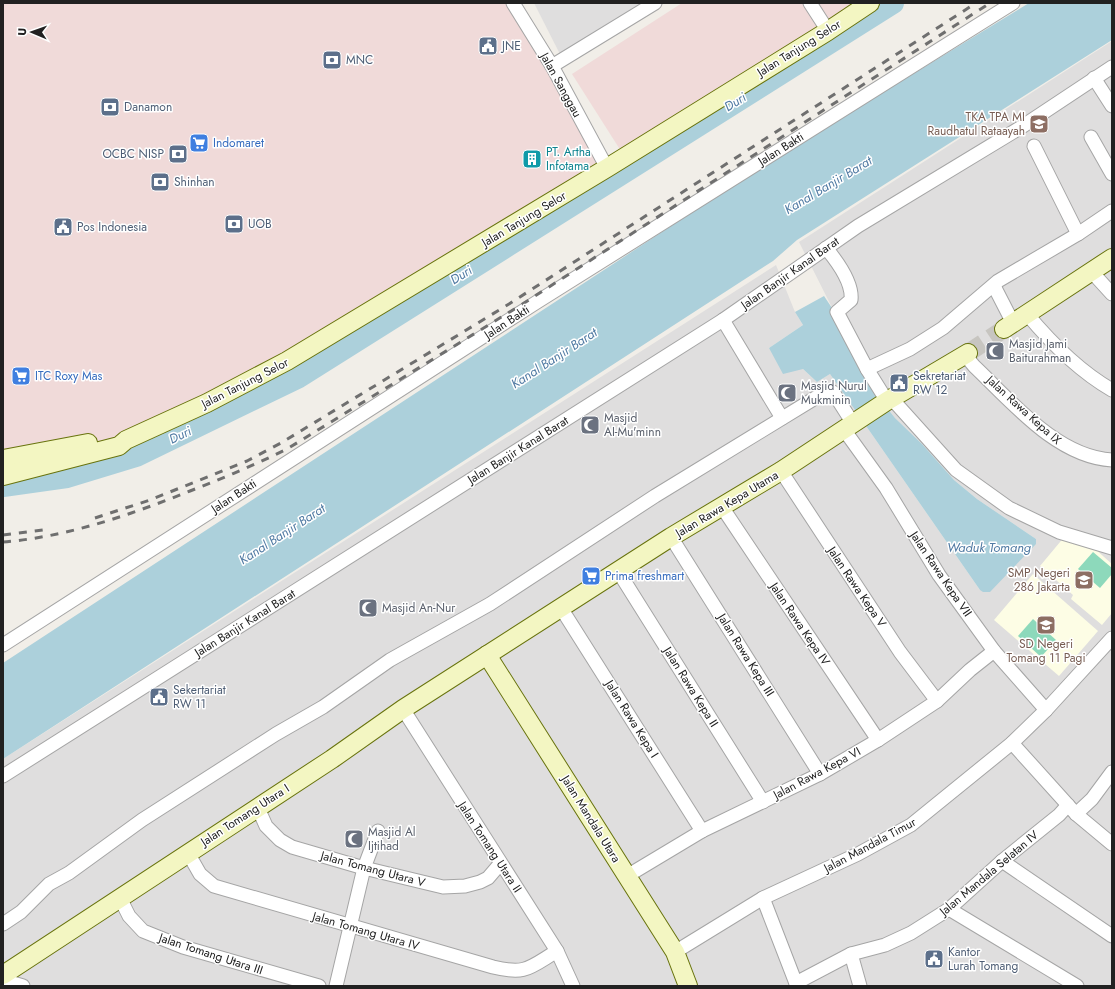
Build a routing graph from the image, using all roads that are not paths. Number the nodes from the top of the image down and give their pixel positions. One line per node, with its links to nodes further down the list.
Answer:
1 (513, 3): 7 (street, Jalan Sanggau)
2 (656, 3): 7 (street)
3 (810, 3): 6 (street)
4 (870, 3): 6 (street, Jalan Tanjung Selor)
5 (1013, 3): 41 (street, Jalan Bakti)
6 (828, 31): 13 (street, Jalan Tanjung Selor)
7 (552, 66): 13 (street, Jalan Sanggau)
8 (1112, 67): 9 (street, Jalan Banjir Kanal Barat)
9 (1094, 78): 10 (street); 17 (street, Jalan Banjir Kanal Barat)
10 (1112, 106)
11 (1091, 137): 14 (street)
12 (1034, 146): 16 (street)
13 (607, 168): 30 (street, Jalan Tanjung Selor)
14 (1112, 174)
15 (1112, 211): 16 (street)
16 (1078, 234): 20 (street)
17 (826, 248): 22 (street, Jalan Banjir Kanal Barat); 25 (street)
18 (1112, 258): 19 (street)
19 (1091, 271): 21 (street); 23 (street)
20 (994, 286): 23 (street); 25 (street)
21 (1112, 294)
22 (723, 320): 28 (street); 51 (street, Jalan Banjir Kanal Barat)
23 (1015, 322): 26 (street)
24 (967, 354): 27 (street, Jalan Rawa Kepa Utama); 32 (street, Jalan Rawa Kepa IX)
25 (867, 369): 27 (street)
26 (1112, 390)
27 (888, 401): 29 (street, Jalan Rawa Kepa Utama); 37 (street)
28 (782, 418): 29 (street, Jalan Rawa Kepa VII); 66 (street)
29 (852, 426): 33 (street, Jalan Rawa Kepa Utama); 42 (street, Jalan Rawa Kepa VII)
30 (126, 440): 31 (street, Jalan Tanjung Selor); 34 (street, Jalan Tanjung Selor)
31 (3, 459)
32 (1112, 460)
33 (781, 471): 35 (street, Jalan Rawa Kepa Utama); 44 (street, Jalan Rawa Kepa V)
34 (3, 476)
35 (722, 507): 36 (street, Jalan Rawa Kepa Utama); 47 (street, Jalan Rawa Kepa IV)
36 (671, 537): 38 (street, Jalan Rawa Kepa Utama); 50 (street, Jalan Rawa Kepa III)
37 (1112, 548)
38 (618, 571): 39 (street, Jalan Rawa Kepa Utama); 52 (street, Jalan Rawa Kepa II)
39 (561, 608): 43 (street, Jalan Rawa Kepa Utama); 56 (street, Jalan Rawa Kepa I)
40 (1112, 638): 46 (street, Jalan Mandala Timur)
41 (3, 645)
42 (994, 651): 44 (street, Jalan Rawa Kepa VI); 46 (street, Jalan Rawa Kepa VII)
43 (487, 655): 45 (street, Jalan Tomang Utara I); 62 (street, Jalan Mandala Utara)
44 (937, 701): 47 (street, Jalan Rawa Kepa VI)
45 (403, 709): 53 (street, Jalan Tomang Utara I); 60 (street, Jalan Tomang Utara II)
46 (1046, 710): 48 (street, Jalan Mandala Timur)
47 (878, 740): 50 (street, Jalan Rawa Kepa VI)
48 (1012, 743): 54 (street); 64 (street, Jalan Mandala Timur)
49 (1112, 772): 54 (street, Jalan Mandala Selatan IV)
50 (820, 774): 52 (street, Jalan Rawa Kepa VI)
51 (3, 776)
52 (763, 802): 56 (street, Jalan Rawa Kepa VI)
53 (258, 808): 58 (street, Jalan Tomang Utara I); 61 (street, Jalan Tomang Utara V)
54 (1072, 810): 57 (street); 59 (street, Jalan Mandala Selatan IV)
55 (378, 831): 61 (street)
56 (702, 831): 62 (street, Jalan Rawa Kepa VI)
57 (1112, 844)
58 (188, 853): 63 (street, Jalan Tomang Utara I); 67 (street, Jalan Tomang Utara IV)
59 (1002, 861): 65 (street, Jalan Mandala Selatan IV); 68 (street)
60 (500, 864): 61 (street, Jalan Tomang Utara V); 69 (street, Jalan Tomang Utara II)
61 (364, 868): 67 (street)
62 (628, 876): 70 (street, Jalan Mandala Utara)
63 (120, 898): 72 (street, Jalan Tomang Utara I); 77 (street, Jalan Tomang Utara III)
64 (763, 898): 70 (street, Jalan Mandala Timur); 75 (street)
65 (949, 909): 71 (street, Jalan Mandala Selatan IV); 74 (street)
66 (3, 924)
67 (351, 927): 69 (street, Jalan Tomang Utara IV); 78 (street)
68 (1112, 936)
69 (556, 951): 79 (street, Jalan Tomang Utara II)
70 (675, 952): 80 (street, Jalan Mandala Utara)
71 (851, 954): 75 (street, Jalan Mandala Selatan IV); 81 (street)
72 (3, 975)
73 (3, 980): 76 (street)
74 (1057, 981): 82 (street)
75 (797, 984)
76 (23, 986)
77 (319, 986)
78 (336, 986)
79 (573, 986)
80 (688, 986)
81 (860, 986)
82 (1077, 986)

